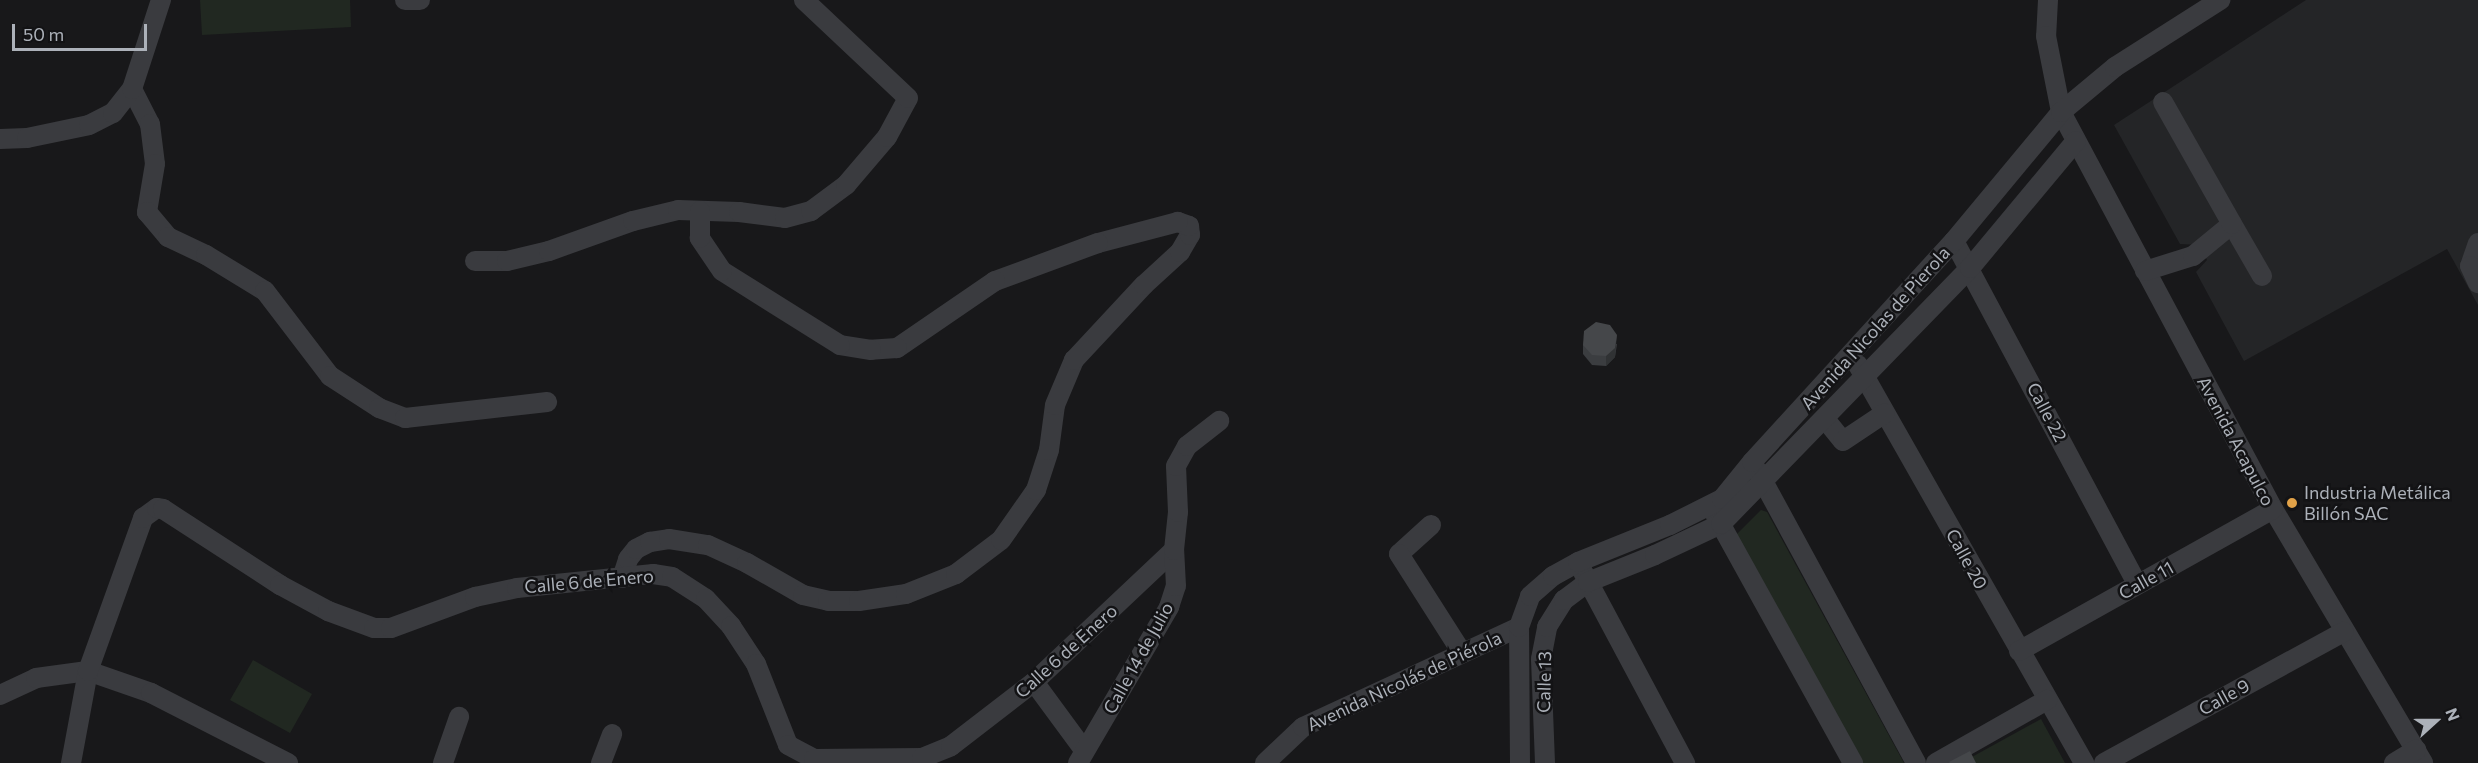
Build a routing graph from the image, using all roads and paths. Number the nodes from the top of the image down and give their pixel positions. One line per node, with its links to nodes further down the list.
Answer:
1 (161, 0): 7 (street)
2 (405, 0): 3 (street)
3 (420, 0)
4 (804, 0): 12 (street)
5 (2048, 0): 9 (street, Avenida Acapulco)
6 (2220, 0): 9 (street, Avenida Nicolas de Pierola)
7 (132, 89): 10 (street); 23 (street)
8 (2163, 102): 13 (street)
9 (2061, 112): 11 (street, Avenida Acapulco); 14 (street, Avenida Nicolas de Pierola)
10 (0, 139)
11 (2076, 141): 17 (street); 18 (street, Avenida Acapulco)
12 (700, 211): 16 (street); 35 (street)
13 (2232, 224): 18 (street); 19 (street)
14 (1954, 241): 17 (street, Calle 22); 21 (street, Avenida Nicolas de Pierola)
15 (2478, 243): 20 (street)
16 (475, 261)
17 (1970, 268): 22 (street); 37 (street, Calle 22)
18 (2145, 272): 30 (street, Avenida Acapulco)
19 (2262, 276)
20 (2478, 283)
21 (1852, 354): 22 (street, Calle 20); 27 (street, Avenida Nicolas de Pierola)
22 (1864, 375): 24 (street, Calle 20); 25 (street)
23 (547, 402)
24 (1885, 413): 25 (street); 40 (street, Calle 20)
25 (1825, 419): 28 (street)
26 (1219, 421): 33 (street, Calle 14 de Julio)
27 (1752, 462): 28 (street); 29 (street, Avenida Nicolas de Pierola)
28 (1763, 481): 31 (street); 59 (street)
29 (1710, 506): 31 (street); 34 (street, Avenida Nicolas de Pierola)
30 (2273, 509): 37 (street, Calle 11); 39 (street, Avenida Acapulco)
31 (1721, 524): 36 (street, Calle 13); 58 (street)
32 (1431, 525): 41 (street)
33 (1174, 550): 43 (street, Calle 6 de Enero); 48 (street, Calle 14 de Julio)
34 (1578, 562): 36 (street); 38 (street, Avenida Nicolas de Pierola)
35 (622, 578): 42 (street, Calle 6 de Enero); 43 (street, Calle 6 de Enero)
36 (1588, 582): 56 (street, Calle 13); 57 (street)
37 (2137, 584): 40 (street, Calle 11)
38 (1519, 627): 41 (street, Avenida Nicolás de Piérola); 55 (street, Avenida Nicolas de Pierola)
39 (2343, 632): 49 (street, Avenida Acapulco); 62 (street, Calle 9)
40 (2019, 651): 45 (street, Calle 20)
41 (1462, 653): 54 (street, Avenida Nicolás de Piérola)
42 (88, 671): 44 (street); 50 (street); 51 (street)
43 (1034, 682): 48 (street)
44 (0, 695)
45 (2047, 700): 60 (street); 61 (street, Calle 20)
46 (459, 717): 52 (street)
47 (612, 734): 53 (street)
48 (1081, 756)
49 (2419, 757): 63 (street)
50 (70, 763)
51 (288, 763)
52 (443, 763)
53 (601, 763)
54 (1266, 763)
55 (1520, 763)
56 (1545, 763)
57 (1685, 763)
58 (1853, 763)
59 (1916, 763)
60 (1936, 763)
61 (2084, 763)
62 (2104, 763)
63 (2394, 763)

